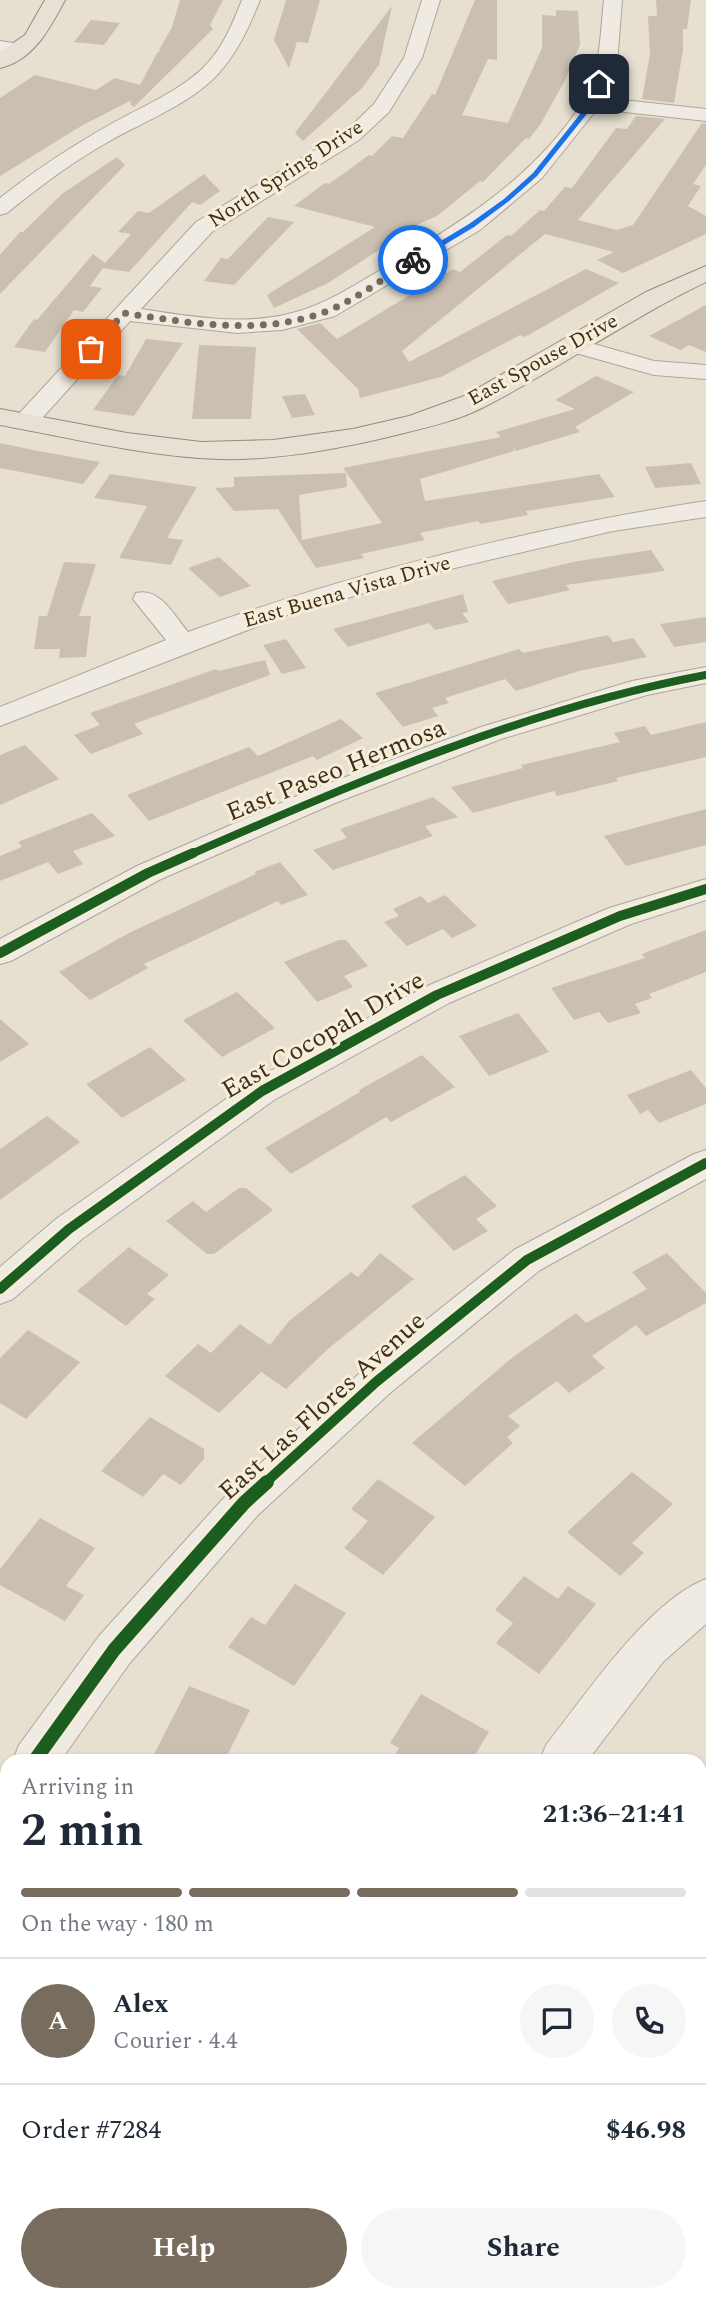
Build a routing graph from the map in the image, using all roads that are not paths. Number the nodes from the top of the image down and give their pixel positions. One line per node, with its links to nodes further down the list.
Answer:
1 (55, 0): 5 (main road)
2 (251, 0): 9 (street)
3 (431, 0): 11 (street, North Spring Drive)
4 (613, 0): 7 (street)
5 (10, 48): 6 (main road)
6 (0, 62)
7 (592, 103): 8 (street); 11 (street)
8 (706, 115)
9 (0, 209)
10 (706, 273): 12 (main road, East Spouse Drive)
11 (124, 313): 14 (street, North Spring Drive)
12 (573, 345): 13 (street); 14 (main road, East Spouse Drive)
13 (706, 372)
14 (13, 419)
15 (706, 509): 17 (street, East Buena Vista Drive)
16 (146, 599): 17 (street)
17 (183, 643): 19 (street, East Buena Vista Drive)
18 (706, 675): 21 (street, East Paseo Hermosa)
19 (0, 717)
20 (706, 889): 23 (street, East Cocopah Drive)
21 (0, 953)
22 (706, 1163): 25 (street, East Las Flores Avenue)
23 (0, 1289)
24 (706, 1598): 26 (street)
25 (39, 1754)
26 (567, 1754)

